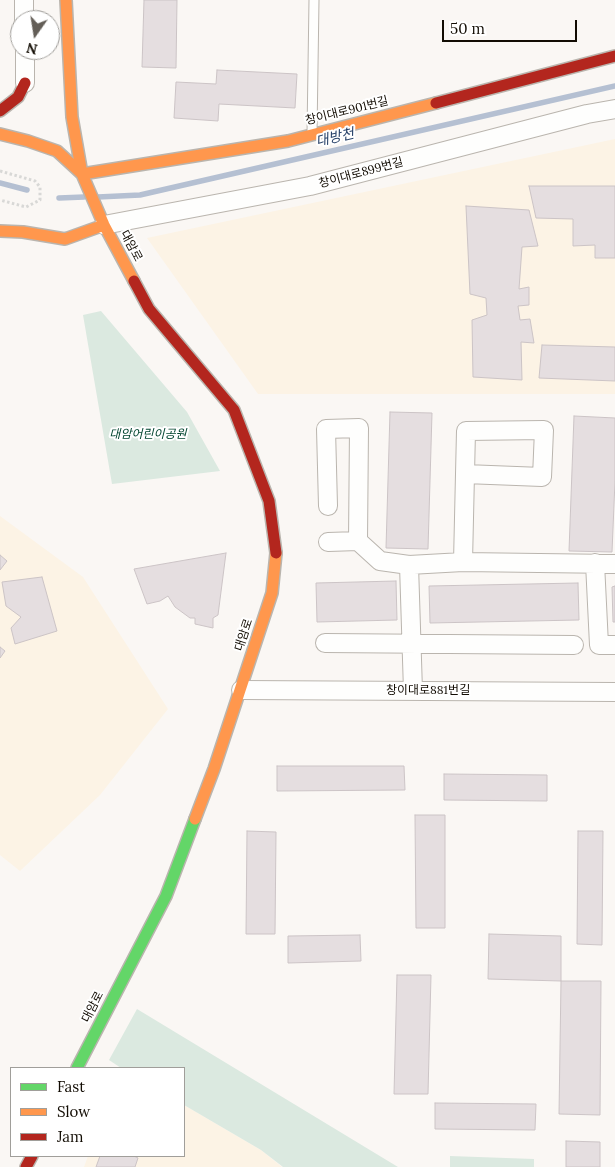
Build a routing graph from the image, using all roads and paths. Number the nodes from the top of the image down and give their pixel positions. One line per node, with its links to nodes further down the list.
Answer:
1 (66, 0): 12 (main road)
2 (314, 0): 9 (lane)
3 (615, 56): 9 (main road, 창이대로901번길)
4 (25, 60): 5 (street)
5 (26, 83): 7 (main road)
6 (615, 109): 15 (street, 창이대로899번길)
7 (0, 111)
8 (0, 134): 12 (main road)
9 (312, 134): 12 (main road, 창이대로901번길)
10 (57, 166): 12 (main road)
11 (0, 171): 13 (path)
12 (82, 174): 15 (main road, 대암로)
13 (0, 200)
14 (0, 223): 17 (main road)
15 (104, 225): 17 (main road); 30 (main road, 대암로)
16 (0, 231): 17 (main road)
17 (23, 232)
18 (465, 474): 18 (street); 22 (street)
19 (328, 506): 21 (street)
20 (328, 542): 21 (street)
21 (358, 542): 25 (street)
22 (463, 562): 23 (street); 25 (street)
23 (595, 563): 24 (street); 28 (street)
24 (615, 564)
25 (409, 565): 27 (street)
26 (325, 643): 27 (street)
27 (411, 644): 29 (street); 31 (street)
28 (615, 645)
29 (574, 646)
30 (241, 690): 31 (street, 창이대로881번길); 33 (main road, 대암로)
31 (414, 690): 32 (street, 창이대로881번길)
32 (615, 692)
33 (78, 1067)

